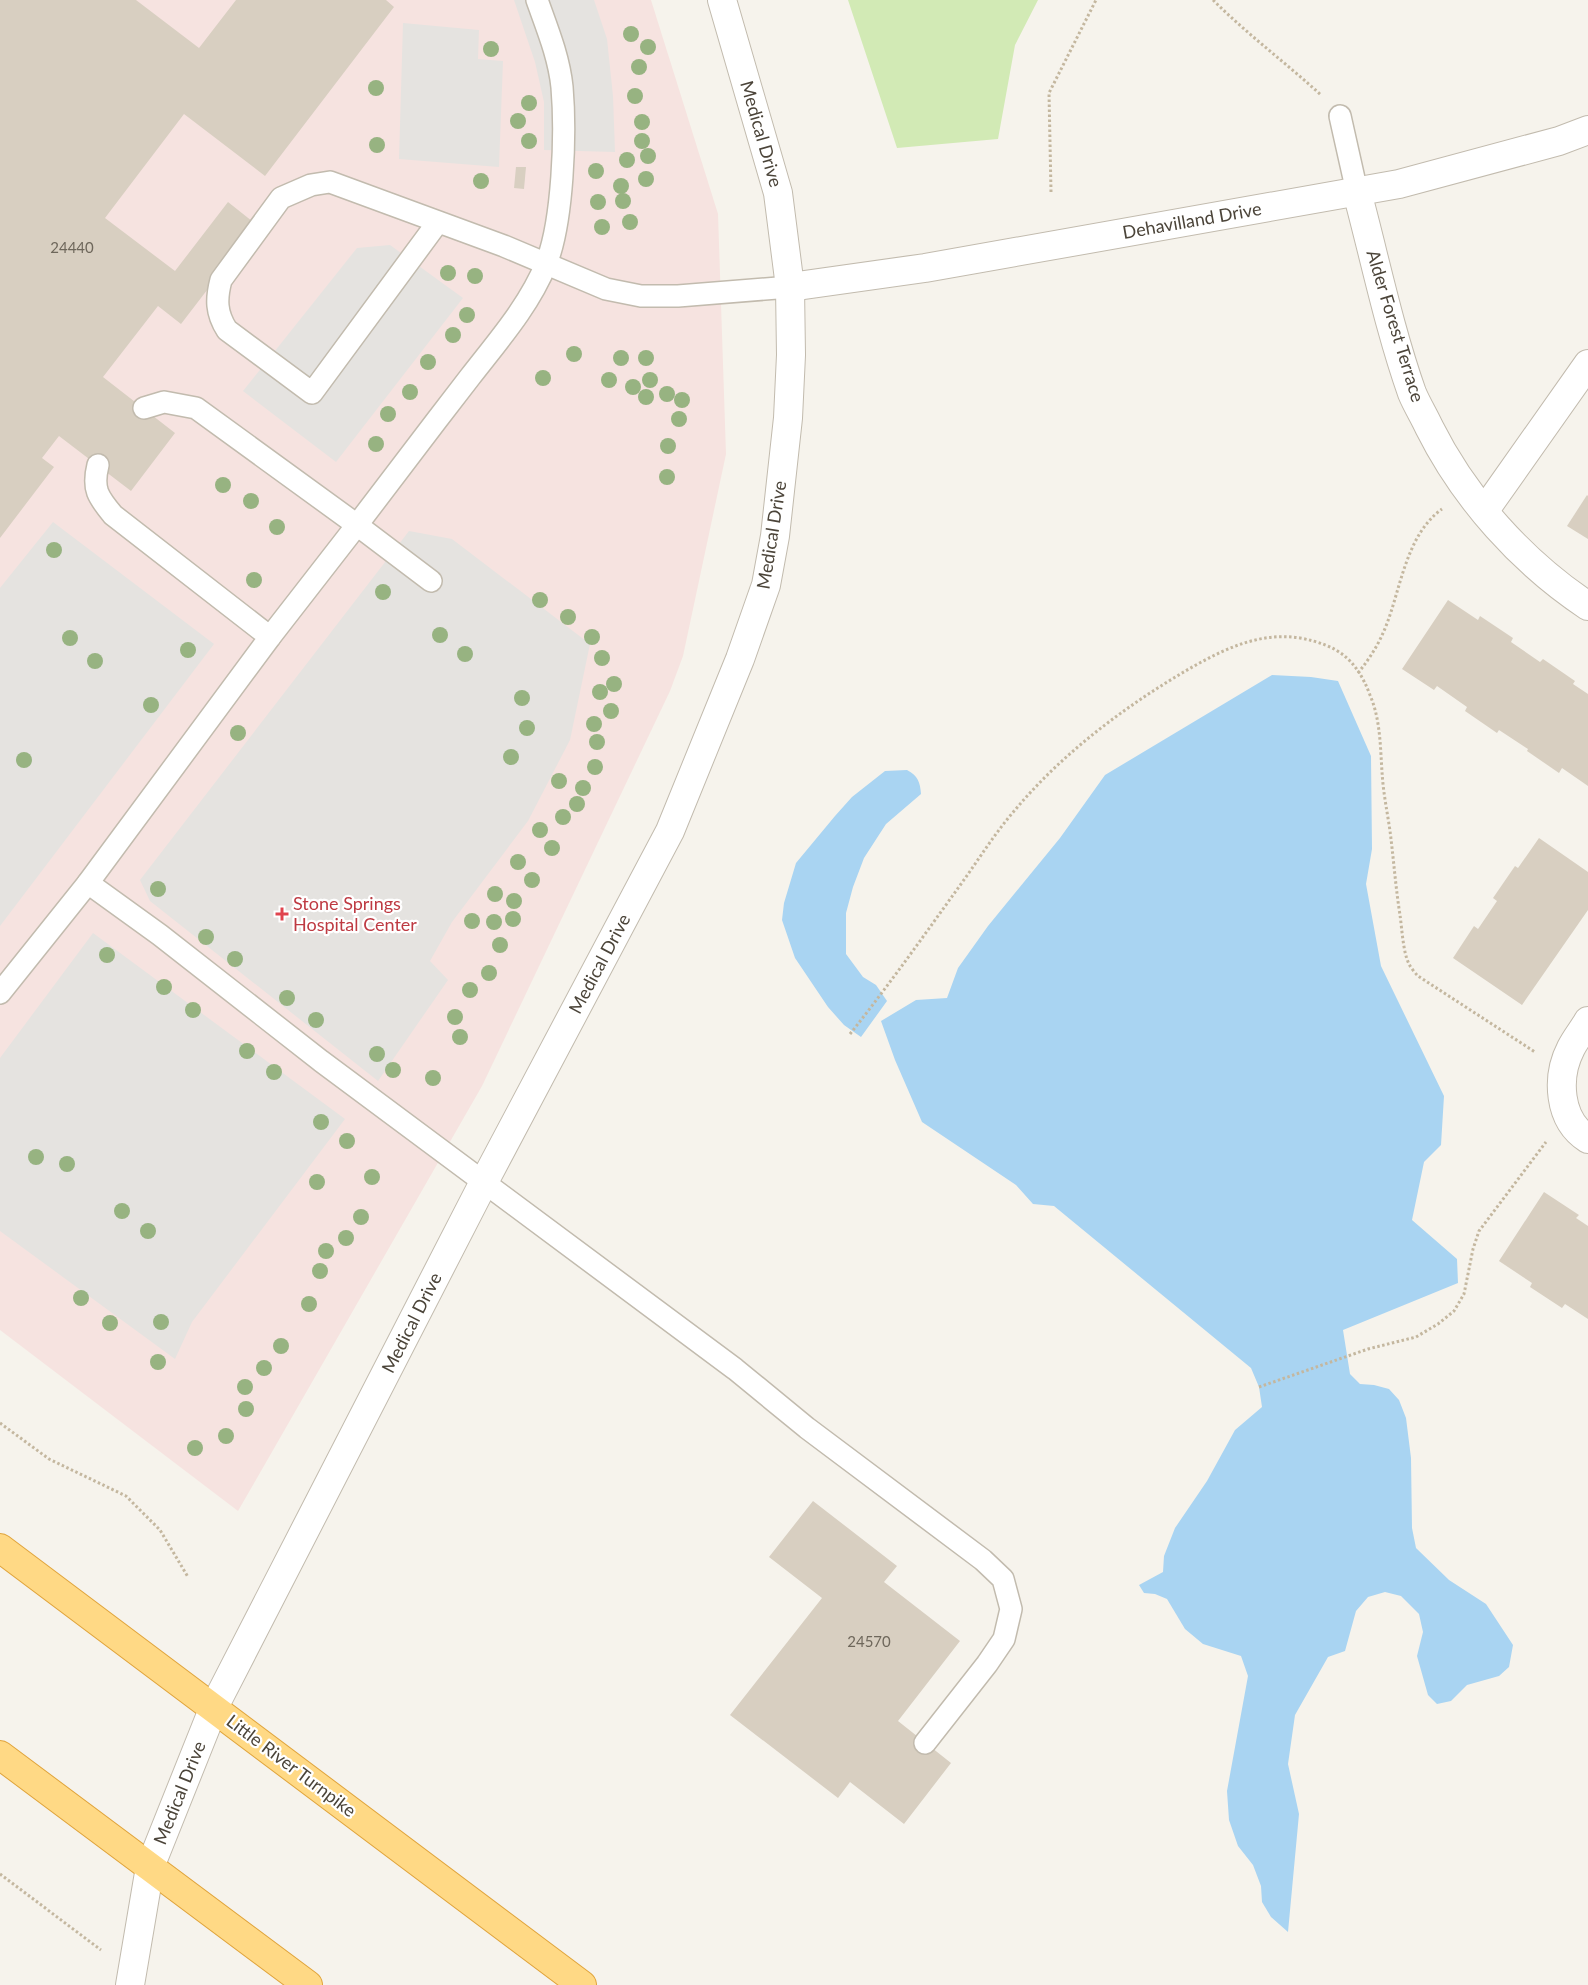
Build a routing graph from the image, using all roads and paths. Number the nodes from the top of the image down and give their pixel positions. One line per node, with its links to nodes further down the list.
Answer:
1 (537, 0): 10 (lane)
2 (722, 0): 11 (street, Medical Drive)
3 (1096, 0): 7 (path)
4 (1213, 0): 5 (path)
5 (1340, 116): 8 (lane)
6 (1588, 130): 8 (street, Dehavilland Drive)
7 (1052, 192)
8 (1357, 192): 11 (street, Dehavilland Drive); 16 (street, Alder Forest Terrace)
9 (438, 222): 9 (lane); 10 (lane)
10 (546, 263): 11 (lane); 17 (lane)
11 (790, 288): 29 (street, Medical Drive)
12 (1588, 364): 16 (street)
13 (144, 408): 17 (lane)
14 (98, 465): 20 (lane)
15 (1443, 508): 21 (path)
16 (1485, 510): 19 (street, Alder Forest Terrace)
17 (357, 525): 18 (lane); 20 (lane)
18 (431, 581)
19 (1588, 606)
20 (270, 637): 22 (lane)
21 (1358, 673): 25 (path); 26 (path)
22 (88, 883): 23 (lane); 29 (lane)
23 (0, 993)
24 (1588, 1021): 26 (street)
25 (850, 1034)
26 (1564, 1068): 27 (street)
27 (1567, 1113): 28 (street); 30 (path)
28 (1588, 1139)
29 (484, 1182): 34 (street, Medical Drive); 35 (lane)
30 (1259, 1387)
31 (0, 1423): 33 (path)
32 (0, 1548): 34 (highway, Little River Turnpike)
33 (188, 1577)
34 (214, 1707): 37 (street, Medical Drive); 41 (highway, Little River Turnpike)
35 (925, 1743)
36 (0, 1755): 37 (highway)
37 (150, 1867): 39 (street, Medical Drive); 40 (highway)
38 (0, 1874): 39 (path)
39 (131, 1979)
40 (308, 1985)
41 (582, 1985)

